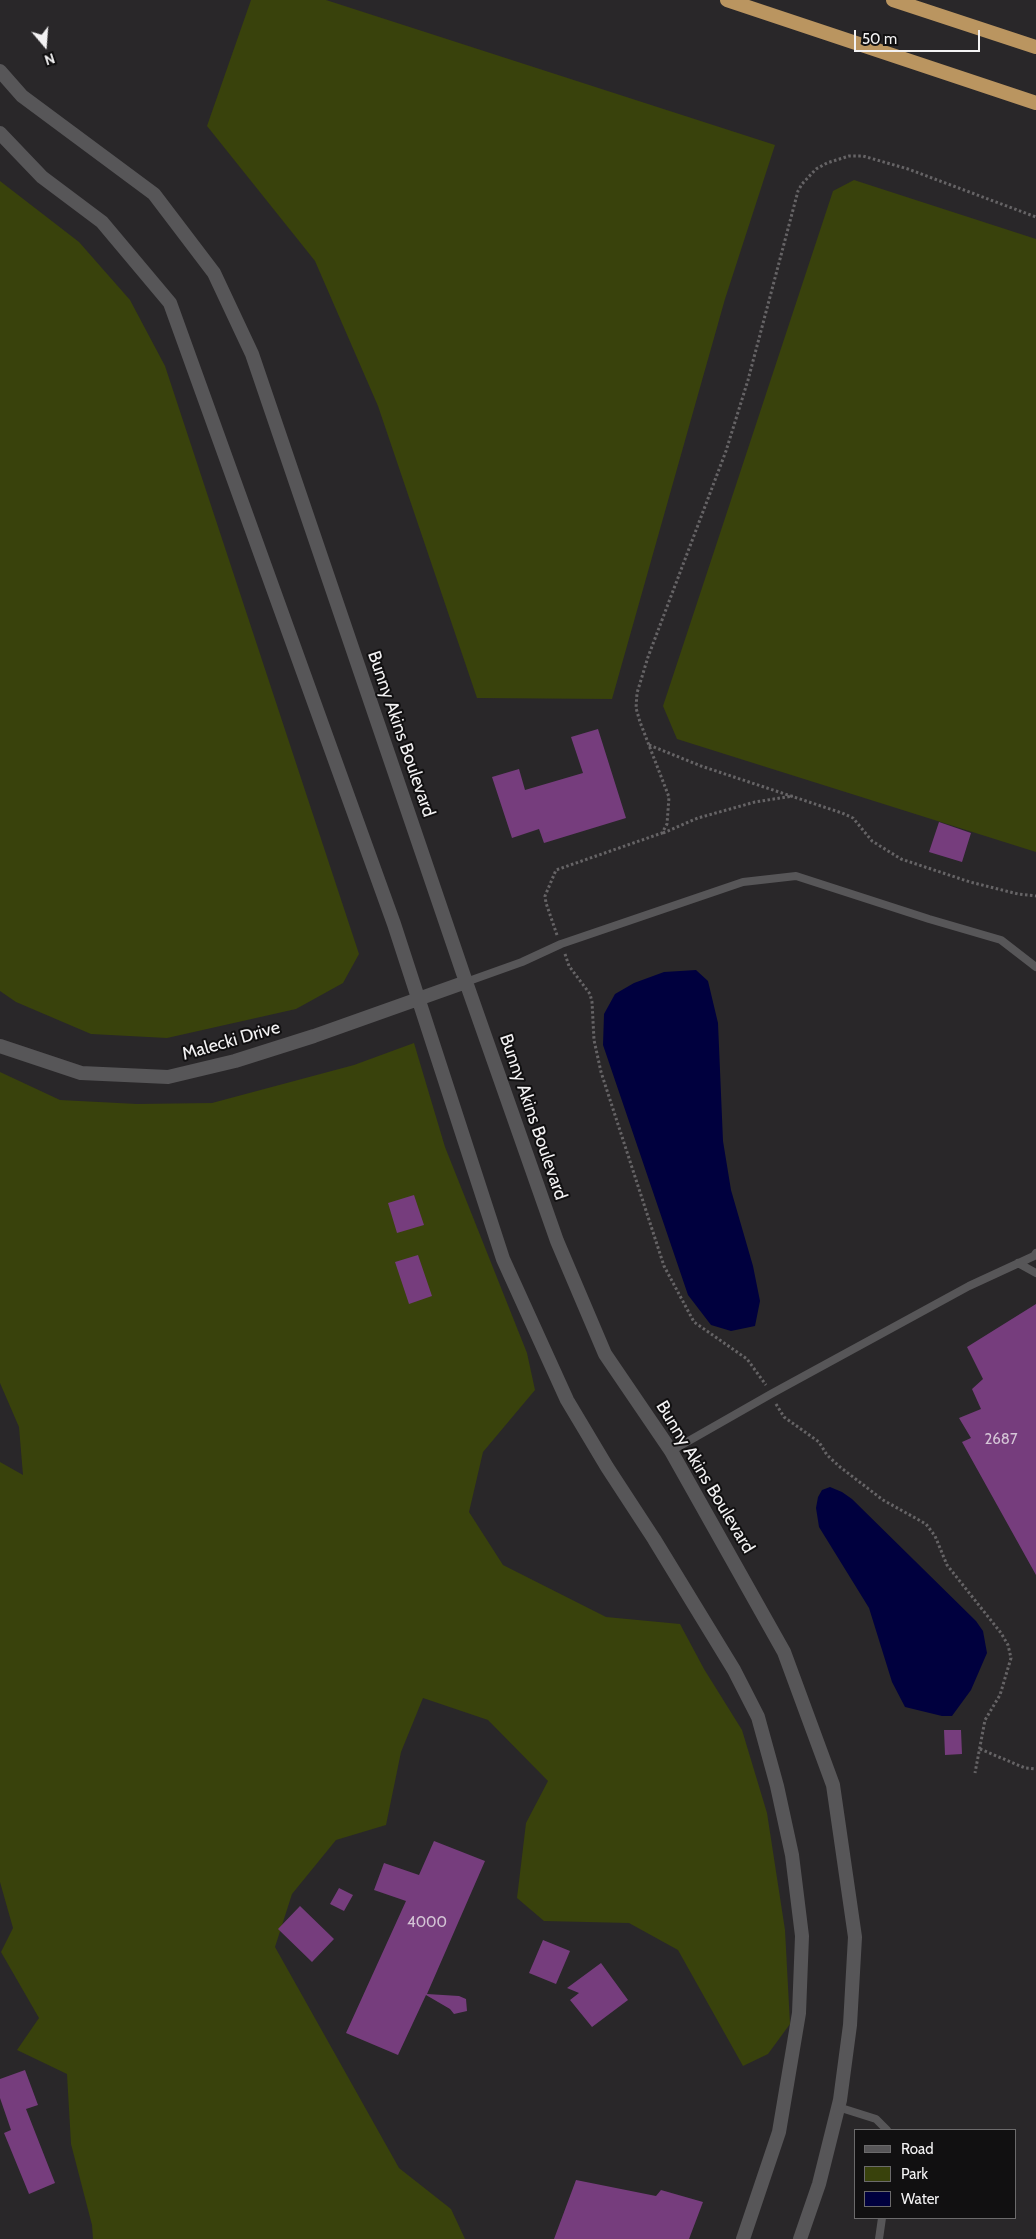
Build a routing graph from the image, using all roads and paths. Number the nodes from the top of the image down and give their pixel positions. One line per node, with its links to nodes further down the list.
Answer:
1 (727, 0): 5 (highway)
2 (893, 0): 3 (highway)
3 (1036, 47)
4 (0, 71): 14 (street, Bunny Akins Boulevard)
5 (1036, 103)
6 (0, 133): 15 (street)
7 (1036, 217): 8 (path)
8 (649, 744): 9 (path); 10 (path)
9 (796, 796): 10 (path); 11 (path)
10 (662, 833): 12 (path)
11 (1036, 896)
12 (561, 944): 13 (lane); 14 (lane); 20 (path)
13 (1036, 967)
14 (466, 982): 15 (street, Malecki Drive); 21 (street, Bunny Akins Boulevard)
15 (418, 999): 16 (street, Malecki Drive); 28 (street)
16 (0, 1046)
17 (1036, 1253): 18 (lane)
18 (1018, 1263): 19 (lane); 20 (lane)
19 (1036, 1273)
20 (770, 1394): 21 (lane); 22 (path)
21 (671, 1451): 25 (street, Bunny Akins Boulevard)
22 (980, 1749): 23 (path); 24 (path)
23 (1036, 1769)
24 (975, 1773)
25 (838, 2107): 26 (lane); 29 (street, Bunny Akins Boulevard)
26 (886, 2129)
27 (882, 2219): 30 (lane)
28 (743, 2239)
29 (800, 2239)
30 (879, 2239)

